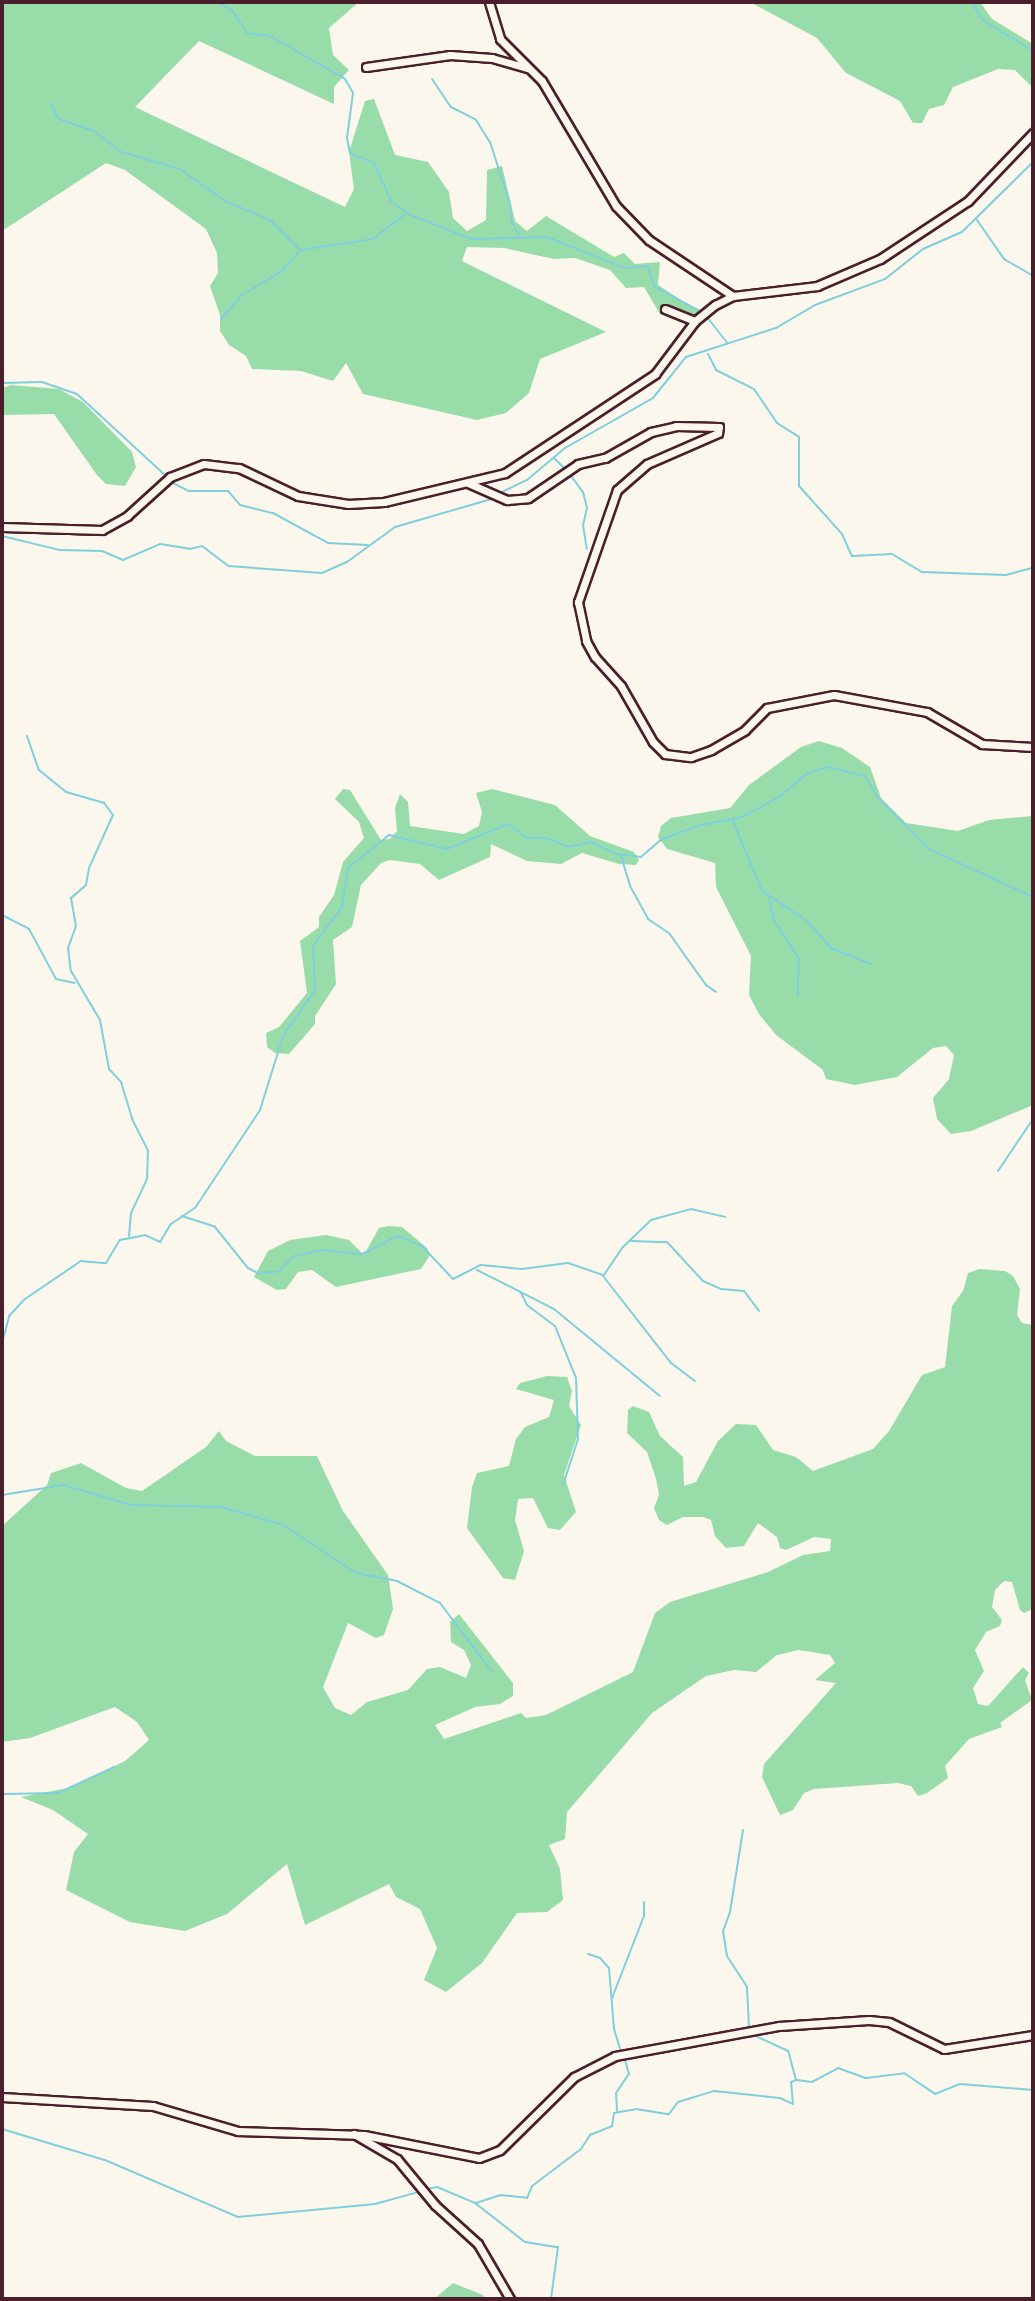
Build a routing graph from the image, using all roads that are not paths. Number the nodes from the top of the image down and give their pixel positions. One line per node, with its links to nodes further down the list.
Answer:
1 (489, 2): 3 (street)
2 (366, 67): 3 (street)
3 (535, 71): 5 (street)
4 (1033, 133): 5 (street)
5 (733, 296): 7 (street)
6 (665, 309): 7 (street)
7 (695, 321): 8 (street)
8 (467, 482): 9 (street); 10 (street)
9 (2, 527)
10 (1033, 747)
11 (1033, 2035): 13 (street)
12 (2, 2097): 13 (street)
13 (354, 2134): 14 (street)
14 (510, 2299)

